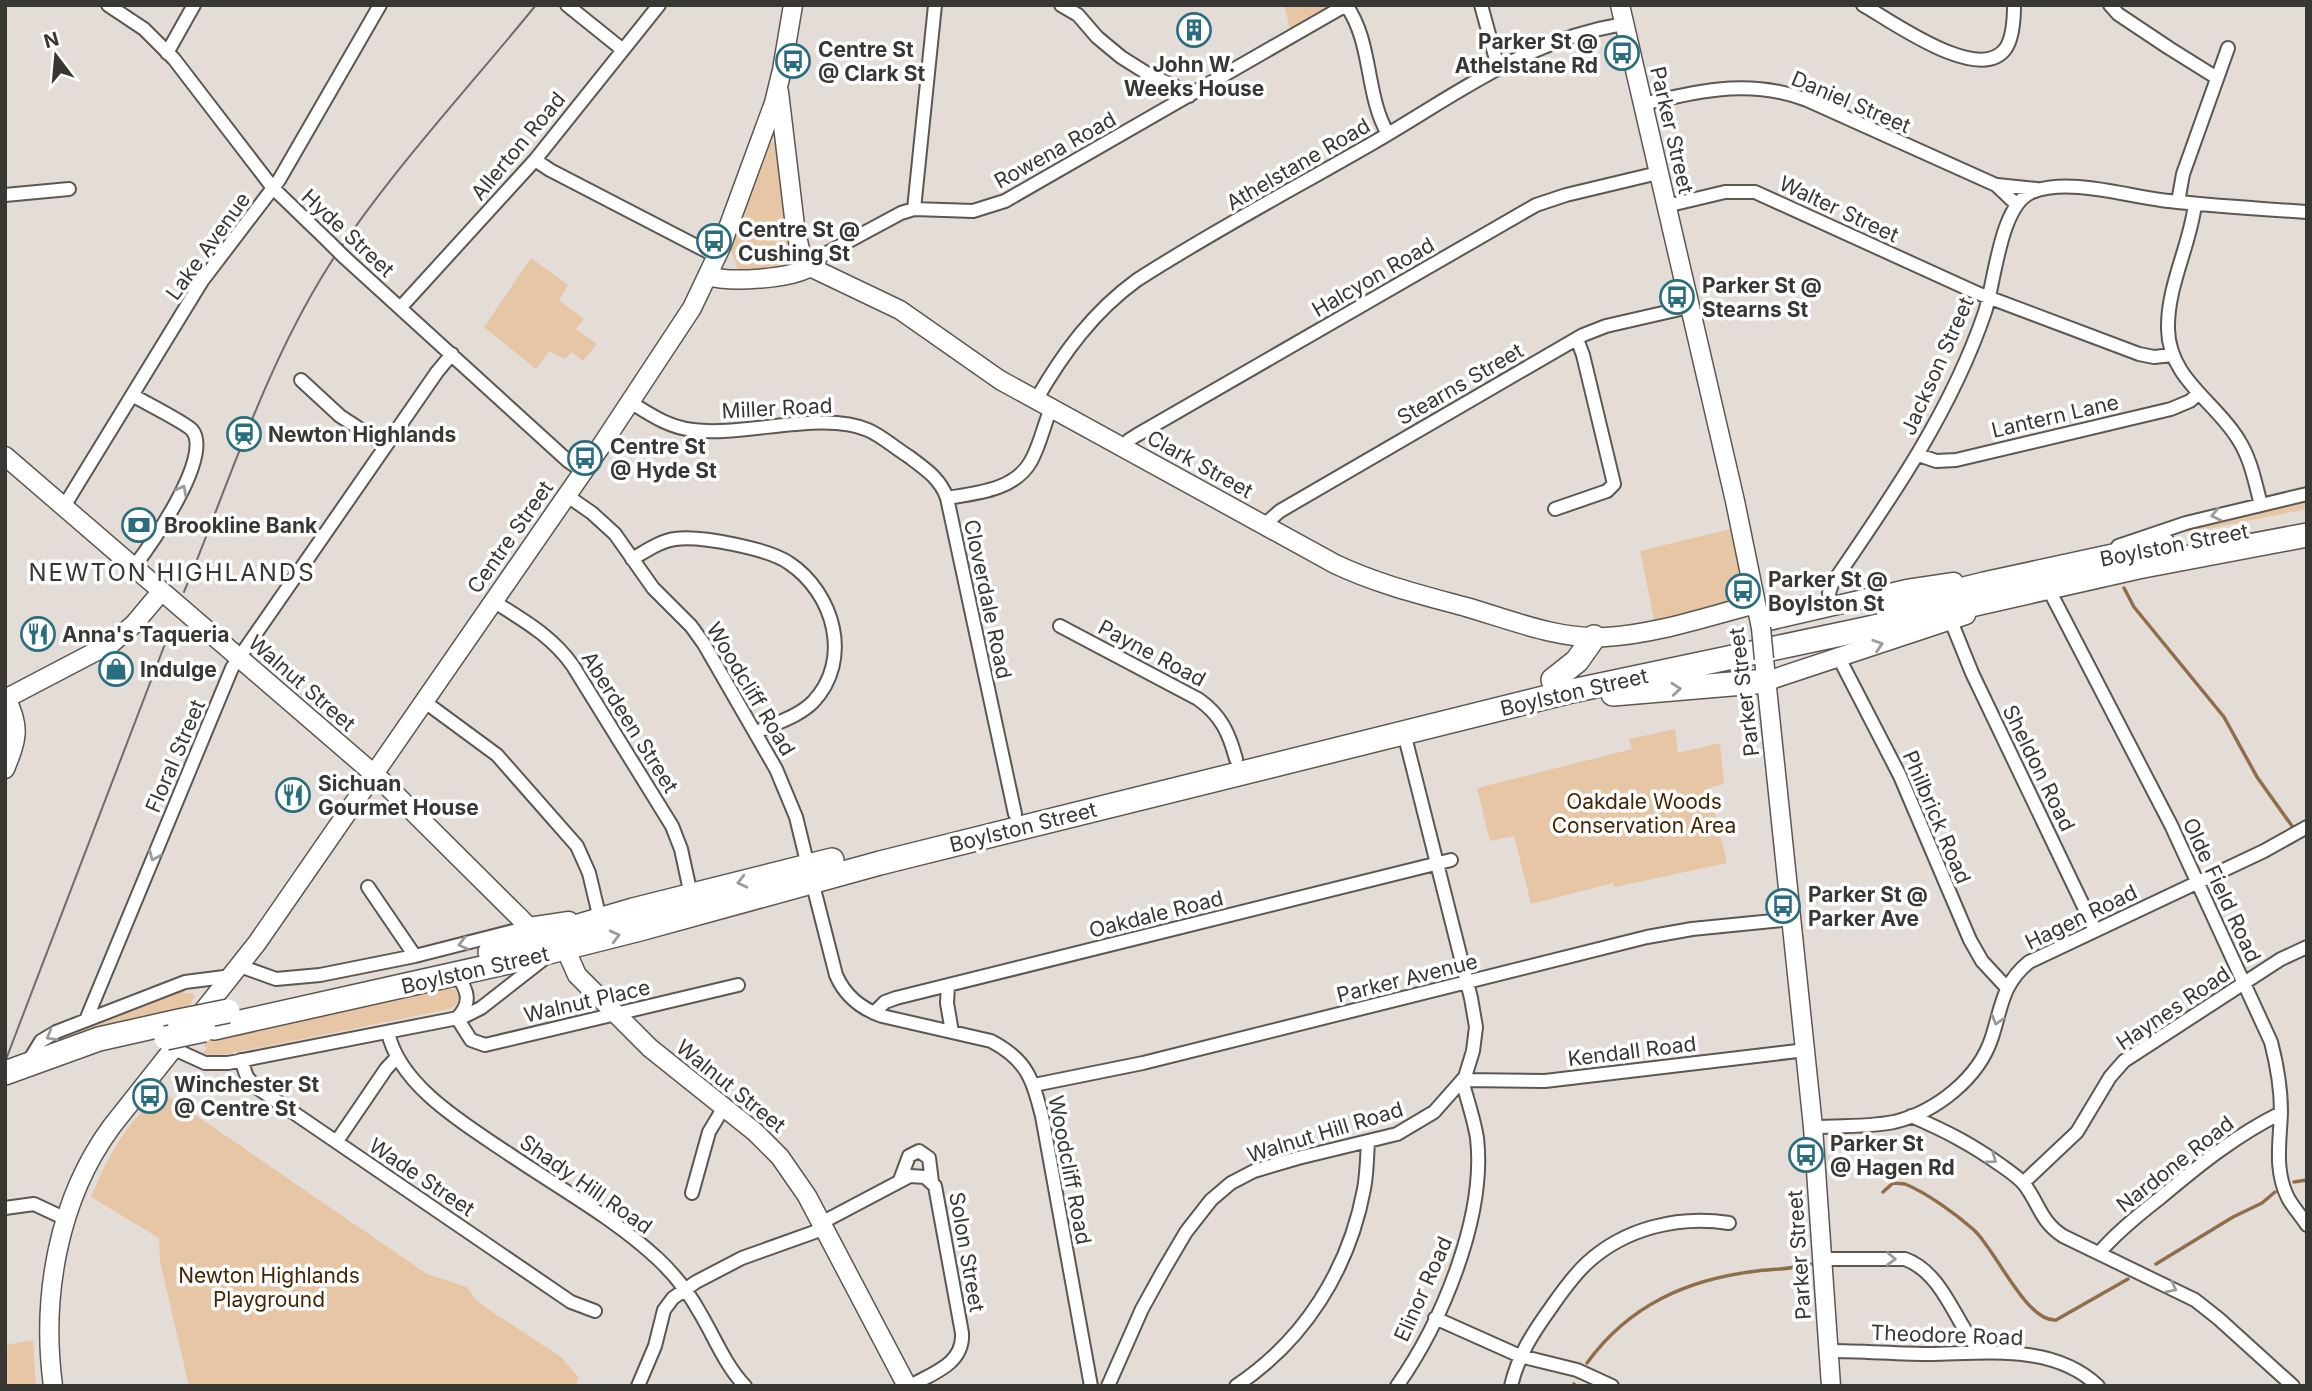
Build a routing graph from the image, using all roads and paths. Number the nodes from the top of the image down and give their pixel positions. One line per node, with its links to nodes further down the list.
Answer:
1 (108, 5): 18 (street, Hyde Street)
2 (194, 5): 18 (street)
3 (380, 5): 28 (street, Lake Avenue)
4 (568, 5): 17 (street)
5 (659, 5): 17 (street, Allerton Road)
6 (793, 5): 21 (main road, Centre Street)
7 (935, 5): 36 (street)
8 (1061, 5): 22 (street)
9 (1346, 5): 22 (street, Rowena Road); 24 (street)
10 (1481, 5): 19 (street)
11 (1620, 5): 15 (main road, Parker Street)
12 (1863, 5): 13 (street)
13 (2014, 5)
14 (2110, 5): 20 (street)
15 (1624, 24): 19 (street, Athelstane Road); 23 (main road, Parker Street)
16 (2228, 48): 20 (street)
17 (623, 50): 25 (street, Allerton Road)
18 (167, 53): 28 (street, Hyde Street)
19 (1498, 67): 24 (street, Athelstane Road)
20 (2217, 78): 32 (street)
21 (779, 85): 38 (main road, Centre Street); 39 (main road)
22 (1189, 96): 36 (street, Rowena Road)
23 (1643, 104): 26 (main road, Parker Street); 27 (street, Daniel Street)
24 (1388, 134): 51 (street, Athelstane Road)
25 (535, 160): 38 (street); 42 (street, Allerton Road)
26 (1658, 173): 35 (main road, Parker Street); 53 (street, Halcyon Road)
27 (1996, 185): 30 (street, Daniel Street); 33 (street, Daniel Street)
28 (273, 188): 42 (street, Hyde Street, bridge); 49 (street, Lake Avenue)
29 (69, 189): 31 (street)
30 (2041, 190): 32 (street); 33 (street)
31 (5, 195)
32 (2178, 202): 34 (street)
33 (2016, 204): 41 (street, Jackson Street)
34 (2195, 204): 37 (street); 46 (street)
35 (1666, 206): 41 (street, Walter Street); 43 (main road, Parker Street)
36 (914, 209): 39 (street, Rowena Road)
37 (2307, 212)
38 (716, 256): 40 (main road, Centre Street)
39 (810, 267): 40 (main road); 51 (main road, Clark Street)
40 (708, 276): 50 (main road, Centre Street)
41 (1989, 298): 46 (street, Walter Street); 54 (street, Jackson Street)
42 (401, 307): 45 (street, Hyde Street)
43 (1689, 307): 44 (street, Stearns Street); 71 (main road, Parker Street)
44 (1577, 339): 62 (street); 64 (street, Stearns Street)
45 (452, 354): 52 (street, Floral Street); 56 (street, Hyde Street)
46 (2173, 355): 48 (street)
47 (301, 380): 52 (street)
48 (2198, 394): 54 (street, Lantern Lane); 60 (street)
49 (132, 395): 61 (street, Lake Avenue); 67 (street, one-way to 49)
50 (630, 402): 56 (main road, Centre Street); 59 (street, Miller Road)
51 (1044, 404): 53 (main road, Clark Street); 59 (street, Cloverdale Road)
52 (386, 446): 77 (street, Floral Street)
53 (1124, 448): 64 (main road, Clark Street)
54 (1919, 455): 72 (street, Jackson Street)
55 (5, 456): 61 (main road, Walnut Street)
56 (583, 471): 58 (main road, Centre Street)
57 (2307, 494): 60 (street)
58 (566, 495): 66 (street, Woodcliff Road); 70 (main road, Centre Street)
59 (947, 498): 89 (street, Cloverdale Road)
60 (2261, 505): 68 (street, one-way to 68)
61 (63, 508): 67 (main road, Walnut Street)
62 (1555, 509)
63 (2307, 520): 68 (highway, Boylston Street)
64 (1264, 525): 76 (main road, Clark Street)
65 (2307, 535): 68 (highway, Boylston Street)
66 (632, 559): 84 (street, Woodcliff Road); 84 (street)
67 (133, 568): 69 (main road, Walnut Street)
68 (2050, 575): 72 (main road, Boylston Street); 73 (main road, Boylston Street); 80 (highway, Boylston Street); 82 (highway, Boylston Street); 93 (street, Olde Field Road)
69 (160, 592): 77 (main road, Walnut Street); 81 (main road)
70 (493, 601): 83 (main road, Centre Street); 95 (street, Aberdeen Street)
71 (1756, 604): 75 (main road, Parker Street); 76 (main road, Boylston Street)
72 (1831, 608): 75 (main road, Boylston Street)
73 (1951, 621): 78 (main road, Boylston Street, one-way to 73); 99 (street, Sheldon Road)
74 (1060, 626): 86 (street, Payne Road)
75 (1761, 626): 79 (main road, Parker Street, bridge)
76 (1594, 638): 80 (highway)
77 (239, 658): 88 (main road, Walnut Street); 114 (street, Floral Street, one-way to 114)
78 (1839, 658): 79 (main road, Boylston Street); 109 (street, Philbrick Road)
79 (1765, 670): 82 (highway, one-way to 79); 97 (main road, Parker Street)
80 (1553, 680): 86 (highway, Boylston Street)
81 (6, 699): 87 (main road)
82 (1534, 700): 85 (highway, Boylston Street)
83 (425, 702): 88 (main road, Centre Street); 96 (street)
84 (757, 732): 92 (street, Woodcliff Road)
85 (1404, 733): 91 (street, Walnut Hill Road); 92 (highway, Boylston Street)
86 (1236, 759): 89 (highway, Boylston Street)
87 (5, 769)
88 (374, 775): 98 (main road, Walnut Street); 103 (main road, Centre Street)
89 (1015, 814): 92 (highway, Boylston Street)
90 (2307, 827): 93 (street, Hagen Road)
91 (1444, 862): 106 (street, Walnut Hill Road); 108 (street, Oakdale Road)
92 (810, 873): 95 (highway, Boylston Street, one-way to 95); 101 (highway, Boylston Street, one-way to 92); 110 (street, Woodcliff Road)
93 (2198, 882): 99 (street, Hagen Road); 105 (street, Olde Field Road)
94 (368, 887): 102 (street)
95 (691, 895): 96 (highway, Boylston Street)
96 (600, 919): 98 (main road); 113 (highway, Boylston Street)
97 (1792, 919): 106 (street, Parker Avenue); 118 (main road, Parker Street)
98 (529, 927): 102 (street, one-way to 102)
99 (2095, 930): 109 (street, Hagen Road)
100 (2307, 947): 105 (street, Haynes Road)
101 (559, 950): 104 (highway, Boylston Street); 111 (main road, Walnut Street); 112 (street)
102 (415, 956): 103 (street)
103 (236, 971): 114 (street); 117 (main road, Centre Street)
104 (457, 975): 112 (street); 113 (highway, Boylston Street)
105 (2244, 982): 125 (street, Olde Field Road); 132 (street, Haynes Road)
106 (1468, 983): 122 (street, Walnut Hill Road); 123 (street, Parker Avenue)
107 (738, 985): 111 (street, Walnut Place)
108 (948, 985): 110 (street, Oakdale Road); 116 (street)
109 (2006, 987): 126 (street, Hagen Road, one-way to 126)
110 (874, 1013): 116 (street, Woodcliff Road)
111 (615, 1014): 112 (street, Walnut Place); 124 (main road, Walnut Street)
112 (457, 1018): 115 (street)
113 (221, 1019): 117 (highway, Boylston Street, bridge)
114 (86, 1020): 121 (street, one-way to 121)
115 (388, 1032): 119 (street, Shady Hill Road); 120 (street)
116 (952, 1032): 123 (street, Woodcliff Road)
117 (173, 1036): 120 (street); 121 (highway, Boylston Street); 135 (main road, Centre Street)
118 (1806, 1050): 122 (street, Kendall Road); 127 (main road, Parker Street)
119 (397, 1057): 128 (street); 141 (street, Shady Hill Road)
120 (241, 1060): 128 (street, Wade Street)
121 (13, 1078)
122 (1462, 1080): 129 (street, Walnut Hill Road); 143 (street, Elinor Road)
123 (1034, 1085): 151 (street, Woodcliff Road)
124 (724, 1107): 133 (street); 138 (main road, Walnut Street)
125 (2281, 1112): 137 (street, Olde Field Road); 139 (street, Nardone Road)
126 (1911, 1116): 127 (street, Hagen Road); 132 (street, one-way to 132)
127 (1813, 1127): 140 (main road, Parker Street)
128 (337, 1141): 142 (street, Wade Street)
129 (1368, 1141): 152 (street, Walnut Hill Road); 153 (street)
130 (900, 1180): 131 (street, Solon Street); 131 (street); 138 (street)
131 (932, 1182): 150 (street, Solon Street)
132 (2024, 1183): 139 (street)
133 (692, 1193)
134 (5, 1208): 135 (street)
135 (66, 1219): 147 (main road, Centre Street)
136 (1729, 1223): 146 (street)
137 (2307, 1225)
138 (822, 1226): 141 (street); 150 (main road, Walnut Street)
139 (2099, 1253): 159 (street, one-way to 159)
140 (1822, 1259): 144 (main road, Parker Street); 145 (street, one-way to 145)
141 (685, 1289): 148 (street); 149 (street, Shady Hill Road)
142 (595, 1311)
143 (1435, 1318): 146 (street); 154 (street, Elinor Road)
144 (1829, 1351): 145 (street, Theodore Road); 157 (main road, Parker Street)
145 (1980, 1352): 158 (street, Theodore Road)
146 (1520, 1356): 155 (street); 156 (street)
147 (53, 1386)
148 (638, 1386)
149 (745, 1386)
150 (908, 1386)
151 (1091, 1386)
152 (1108, 1386)
153 (1236, 1386)
154 (1397, 1386)
155 (1511, 1386)
156 (1612, 1386)
157 (1831, 1386)
158 (2098, 1386)
159 (2292, 1386)

